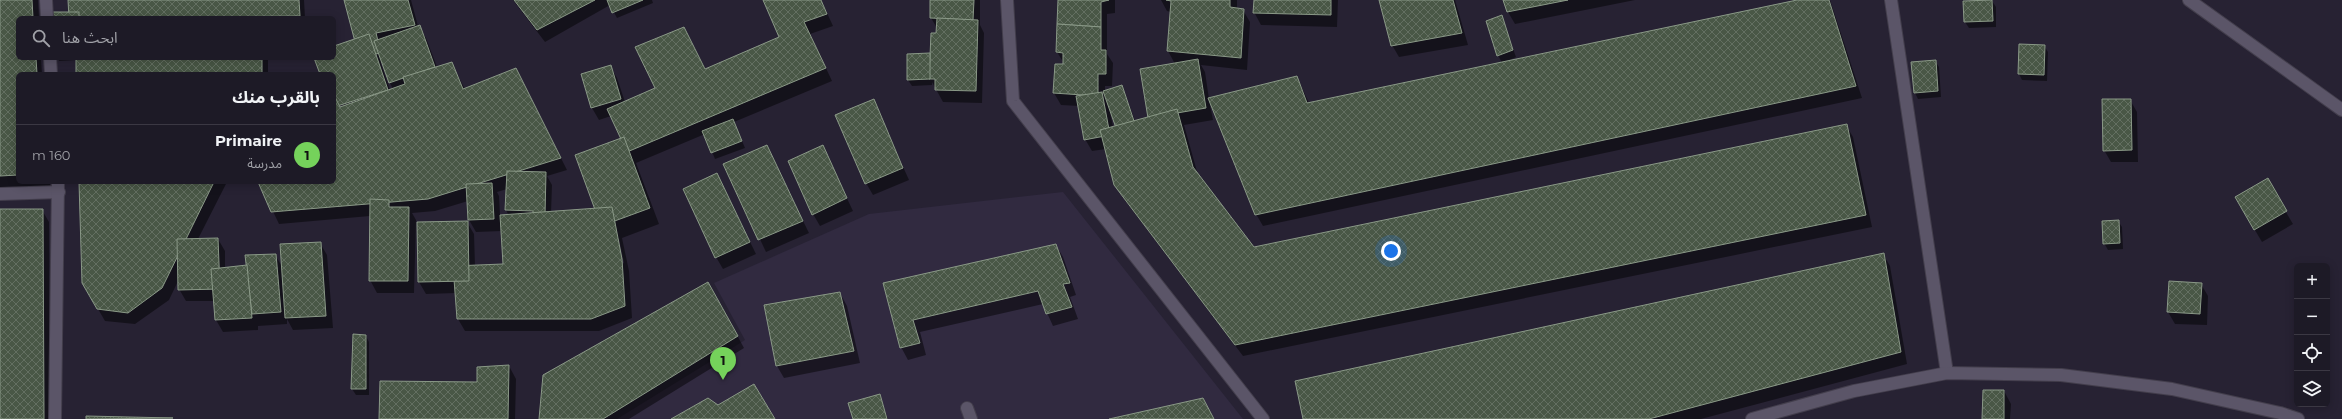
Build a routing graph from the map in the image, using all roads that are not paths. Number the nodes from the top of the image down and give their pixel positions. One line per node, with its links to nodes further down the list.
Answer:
1 (46, 0): 5 (street)
2 (1007, 0): 13 (street)
3 (1891, 0): 11 (street)
4 (2189, 0): 8 (street)
5 (47, 16)
6 (50, 60): 7 (street)
7 (51, 72)
8 (2342, 110)
9 (58, 187): 10 (street); 12 (street)
10 (0, 194)
11 (1947, 373): 14 (street); 15 (street)
12 (55, 419)
13 (1263, 419)
14 (1752, 419)
15 (2298, 419)

